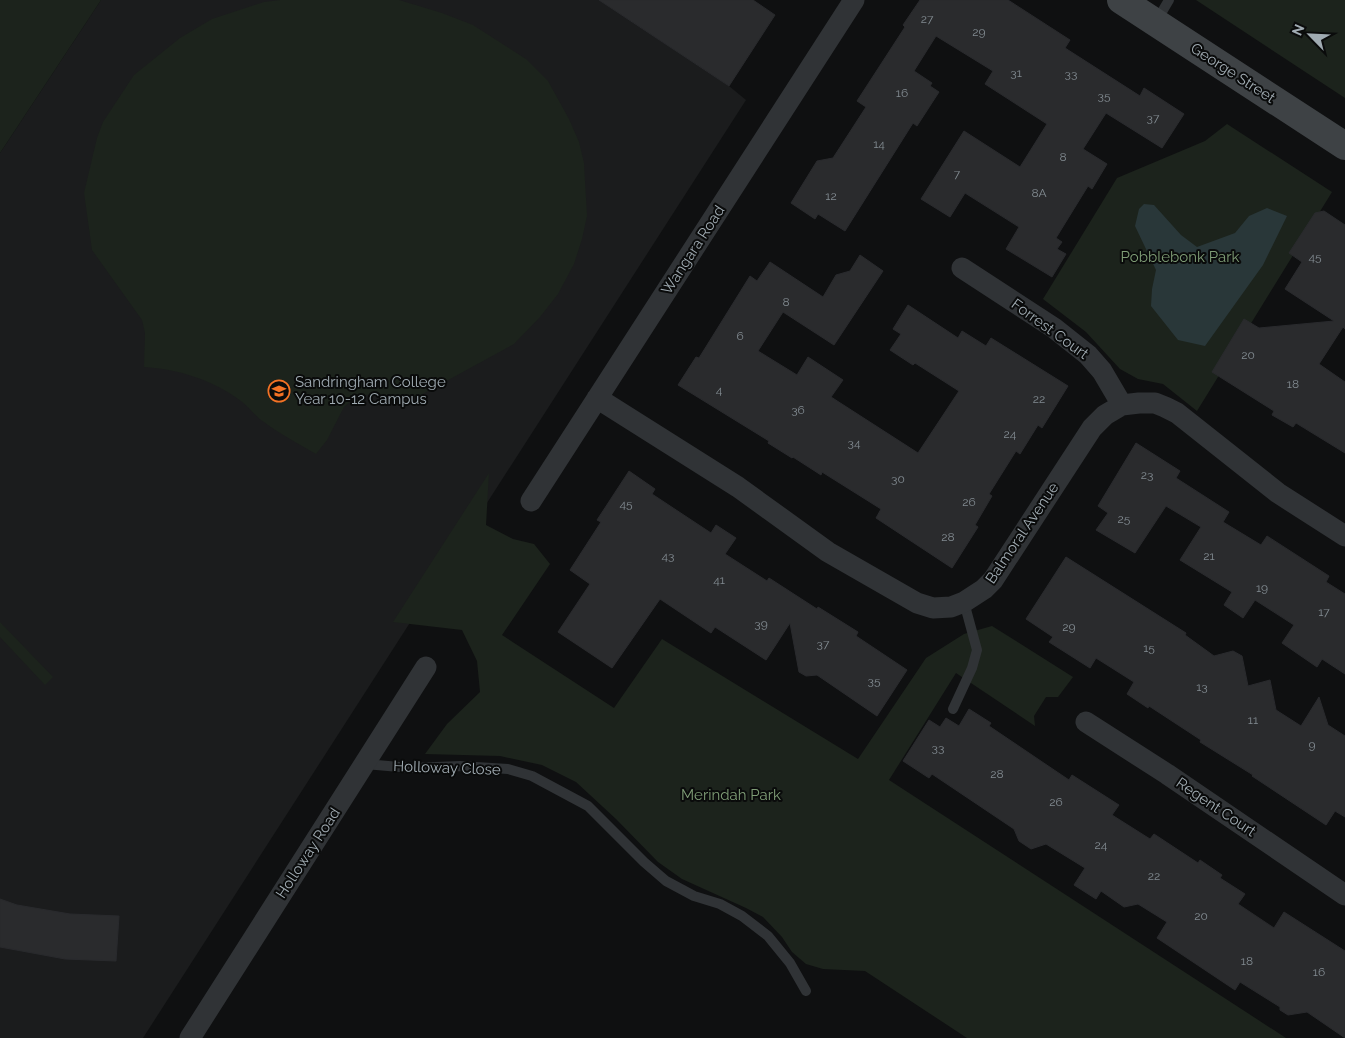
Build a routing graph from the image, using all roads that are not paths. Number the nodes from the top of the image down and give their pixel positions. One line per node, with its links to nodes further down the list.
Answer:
1 (854, 0): 6 (street, Wangara Road)
2 (1121, 0): 3 (street, George Street)
3 (1162, 12): 4 (street, George Street)
4 (1345, 146)
5 (962, 268): 7 (street, Forrest Court)
6 (597, 398): 8 (street, Wangara Road); 10 (street, Balmoral Avenue)
7 (1122, 405): 9 (street); 10 (street, Balmoral Avenue)
8 (531, 501)
9 (1345, 536)
10 (964, 602): 12 (lane)
11 (426, 667): 14 (street, Holloway Road)
12 (952, 709)
13 (1086, 722): 15 (street, Regent Court)
14 (365, 764): 16 (lane, Holloway Close); 17 (street, Holloway Road)
15 (1345, 895)
16 (806, 991)
17 (190, 1038)

